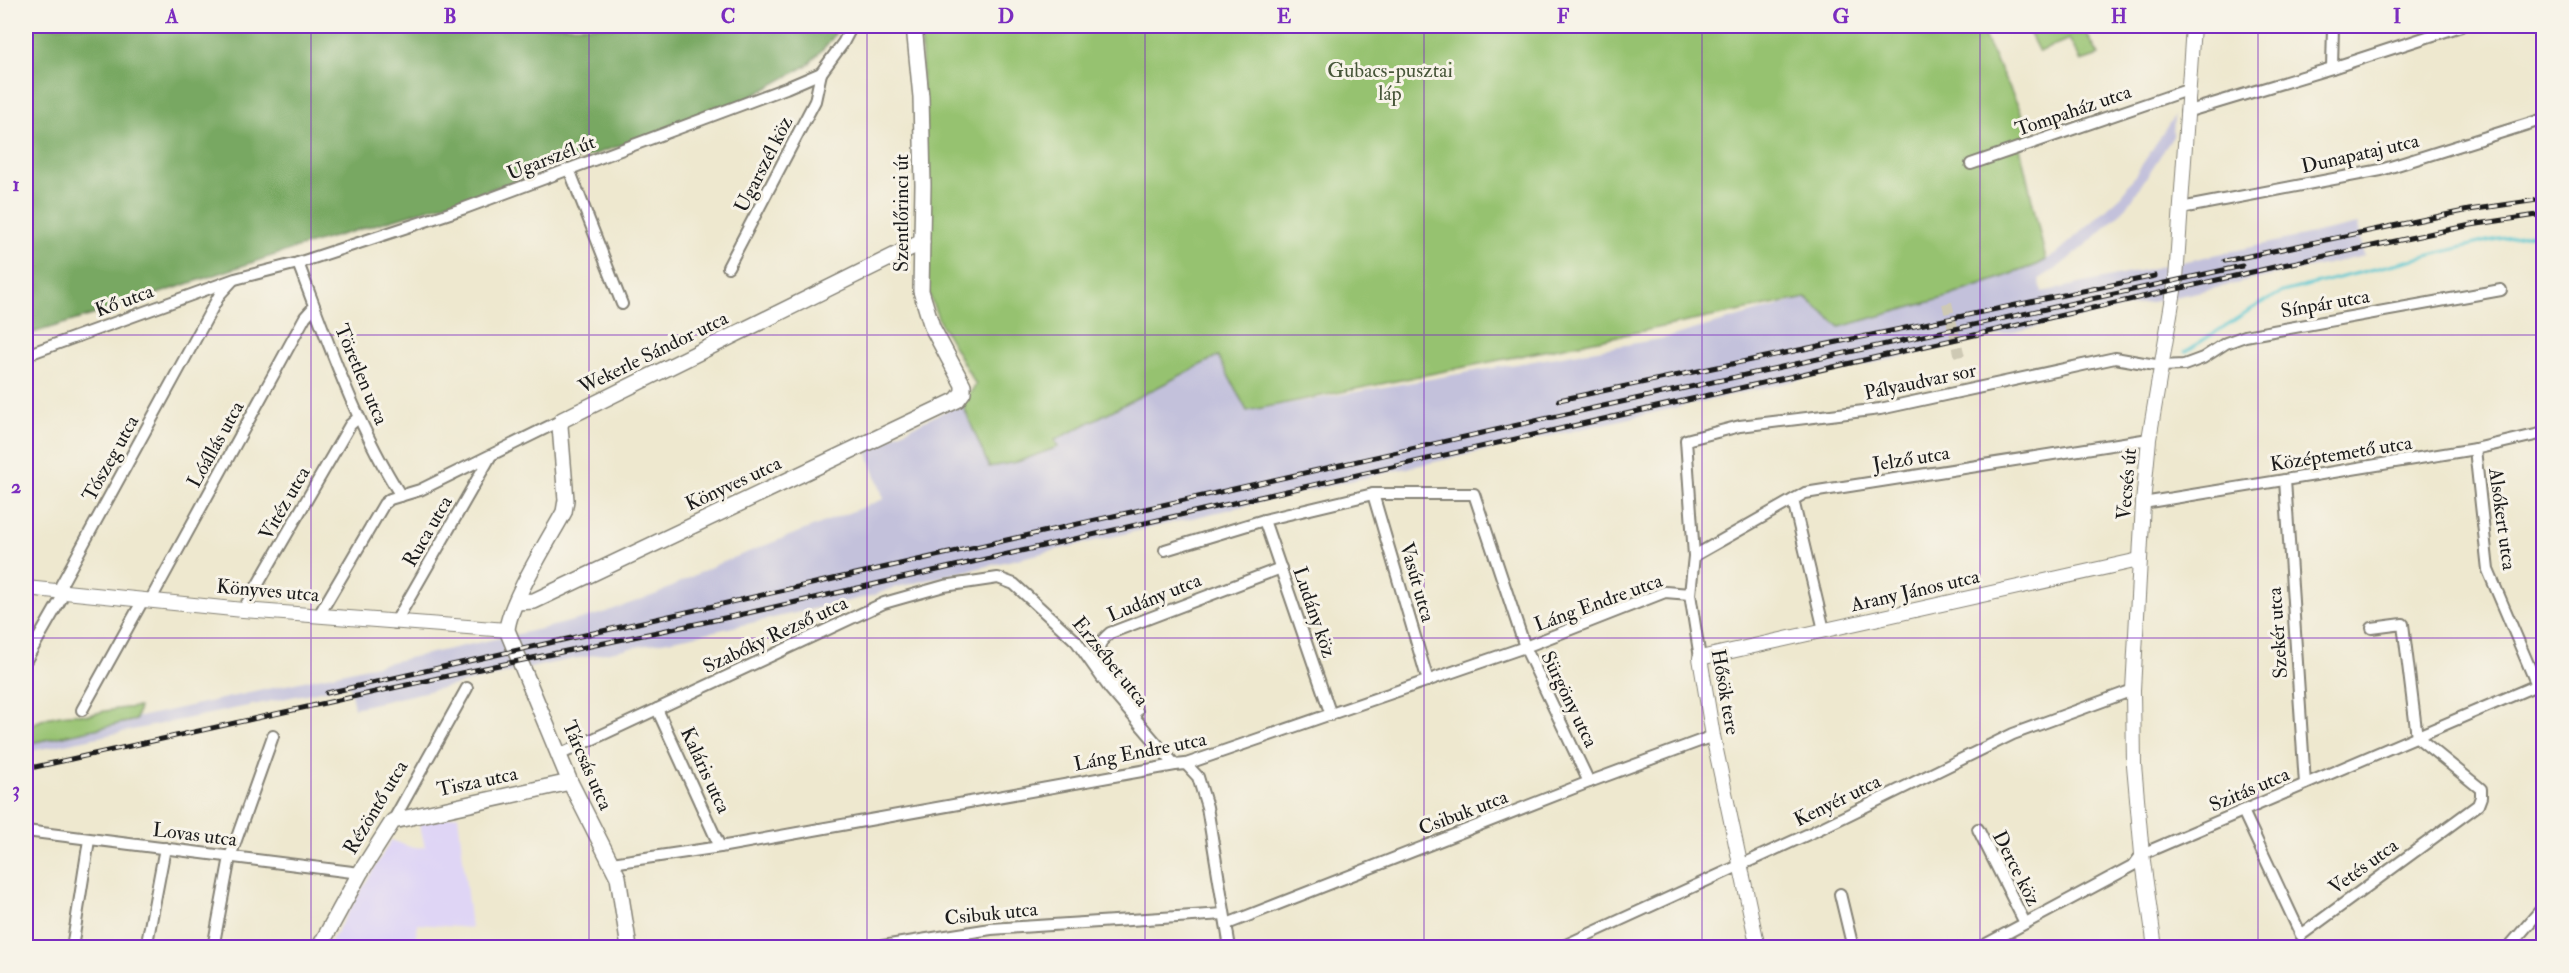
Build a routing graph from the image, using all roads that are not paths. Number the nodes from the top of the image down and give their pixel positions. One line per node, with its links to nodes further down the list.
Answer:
1 (852, 26): 7 (street)
2 (914, 26): 14 (main road, Szentlőrinci út)
3 (2193, 26): 8 (street, Vecsés út)
4 (2333, 26): 6 (street)
5 (2461, 26): 6 (street)
6 (2332, 68): 9 (street)
7 (821, 73): 12 (street, Ugarszél út); 16 (street, Ugarszél köz)
8 (2187, 90): 9 (street, Vecsés út); 11 (street, Tompaház utca)
9 (2186, 112): 13 (street, Vecsés út)
10 (2544, 118): 13 (street, Dunapataj utca)
11 (1971, 164)
12 (569, 169): 15 (street, Ugarszél út); 19 (street)
13 (2181, 208): 22 (street, Vecsés út)
14 (922, 242): 23 (main road, Szentlőrinci út); 25 (main road, Wekerle Sándor utca)
15 (298, 263): 17 (street, Ugarszél út); 20 (street, Töretlen utca)
16 (728, 267)
17 (235, 279): 21 (street, Kő utca); 43 (street, Tószeg utca)
18 (2501, 290): 22 (street, Sínpár utca)
19 (622, 304)
20 (315, 307): 24 (street, Töretlen utca); 45 (street, Lóállás utca)
21 (26, 355)
22 (2161, 366): 27 (street, Pályaudvar sor); 28 (street, Vecsés út)
23 (963, 392): 46 (main road, Könyves utca)
24 (359, 417): 33 (street, Töretlen utca); 47 (street, Vitéz utca)
25 (562, 420): 30 (street, Wekerle Sándor utca); 46 (main road)
26 (2544, 433): 29 (street, Középtemető utca)
27 (1686, 440): 38 (street, Hősök tere)
28 (2149, 440): 34 (street, Jelző utca); 35 (street, Vecsés út)
29 (2475, 449): 31 (street, Középtemető utca); 57 (street, Alsókert utca)
30 (490, 457): 33 (street, Wekerle Sándor utca); 49 (street, Ruca utca)
31 (2285, 480): 35 (street, Középtemető utca); 71 (street, Szekér utca)
32 (1373, 494): 36 (street); 53 (street, Sürgöny utca); 56 (street, Vasút utca)
33 (401, 496): 48 (street, Wekerle Sándor utca)
34 (1793, 500): 38 (street, Jelző utca); 52 (street)
35 (2143, 503): 39 (street, Vecsés út)
36 (1264, 520): 37 (street); 40 (street, Ludány köz)
37 (1165, 550)
38 (1694, 556): 44 (street, Hősök tere)
39 (2139, 560): 52 (street, Arany János utca); 59 (street, Vecsés út)
40 (1281, 568): 62 (street, Ludány köz); 63 (street, Ludány utca)
41 (1014, 584): 60 (street, Szabóky Rezső utca); 63 (street, Erzsébet utca)
42 (26, 588): 43 (street, Könyves utca)
43 (61, 592): 45 (street, Könyves utca); 55 (street, Tószeg utca)
44 (1689, 594): 53 (street, Láng Endre utca); 54 (street, Hősök tere)
45 (147, 601): 47 (street, Könyves utca); 61 (street, Lóállás utca)
46 (516, 602): 51 (main road)
47 (243, 610): 48 (street, Könyves utca)
48 (319, 615): 49 (street, Könyves utca)
49 (395, 622): 51 (street, Könyves utca)
50 (2372, 628): 66 (street)
51 (507, 630): 67 (main road, Tárcsás utca)
52 (1824, 630): 54 (street, Arany János utca)
53 (1525, 647): 56 (street, Láng Endre utca); 70 (street, Sürgöny utca)
54 (1700, 658): 65 (street, Hősök tere)
55 (26, 660)
56 (1428, 681): 62 (street, Láng Endre utca)
57 (2541, 686): 66 (street, Szitás utca)
58 (467, 688): 73 (street, Rézöntő utca)
59 (2133, 690): 79 (street, Vecsés út); 82 (street, Kenyér utca)
60 (657, 709): 67 (street, Szabóky Rezső utca); 77 (street, Kaláris utca)
61 (82, 710)
62 (1332, 715): 68 (street, Láng Endre utca)
63 (1140, 725): 68 (street, Erzsébet utca)
64 (273, 736): 80 (street)
65 (1713, 736): 70 (street, Csibuk utca); 82 (street, Hősök tere)
66 (2417, 737): 71 (street, Szitás utca); 72 (street, Vetés utca)
67 (559, 755): 69 (main road, Tárcsás utca)
68 (1181, 765): 77 (street, Láng Endre utca); 86 (street, Erzsébet utca)
69 (570, 782): 73 (main road, Tisza utca); 81 (main road, Tárcsás utca)
70 (1589, 782): 86 (street, Csibuk utca)
71 (2306, 784): 72 (street, Szitás utca)
72 (2243, 811): 79 (street, Szitás utca)
73 (393, 821): 83 (main road, Rézöntő utca)
74 (1978, 829): 87 (street, Derce köz)
75 (26, 831): 76 (street, Lovas utca)
76 (88, 840): 78 (street, Lovas utca); 88 (street)
77 (720, 847): 81 (street, Láng Endre utca)
78 (165, 848): 80 (street, Lovas utca); 89 (street)
79 (2142, 854): 87 (street, Szitás utca); 99 (street, Vecsés út)
80 (230, 856): 83 (street, Lovas utca); 90 (street)
81 (612, 863): 92 (main road, Tárcsás utca)
82 (1741, 865): 95 (street, Kenyér utca); 96 (street, Hősök tere)
83 (360, 873): 91 (main road, Rézöntő utca)
84 (1840, 894): 97 (street)
85 (2544, 906): 100 (street)
86 (1225, 919): 93 (street, Csibuk utca); 94 (street, Erzsébet utca)
87 (2025, 923): 98 (street, Szitás utca)
88 (72, 948)
89 (146, 948)
90 (213, 948)
91 (319, 948)
92 (628, 948)
93 (870, 948)
94 (1230, 948)
95 (1559, 948)
96 (1758, 948)
97 (1853, 948)
98 (1979, 948)
99 (2155, 948)
100 (2508, 948)

